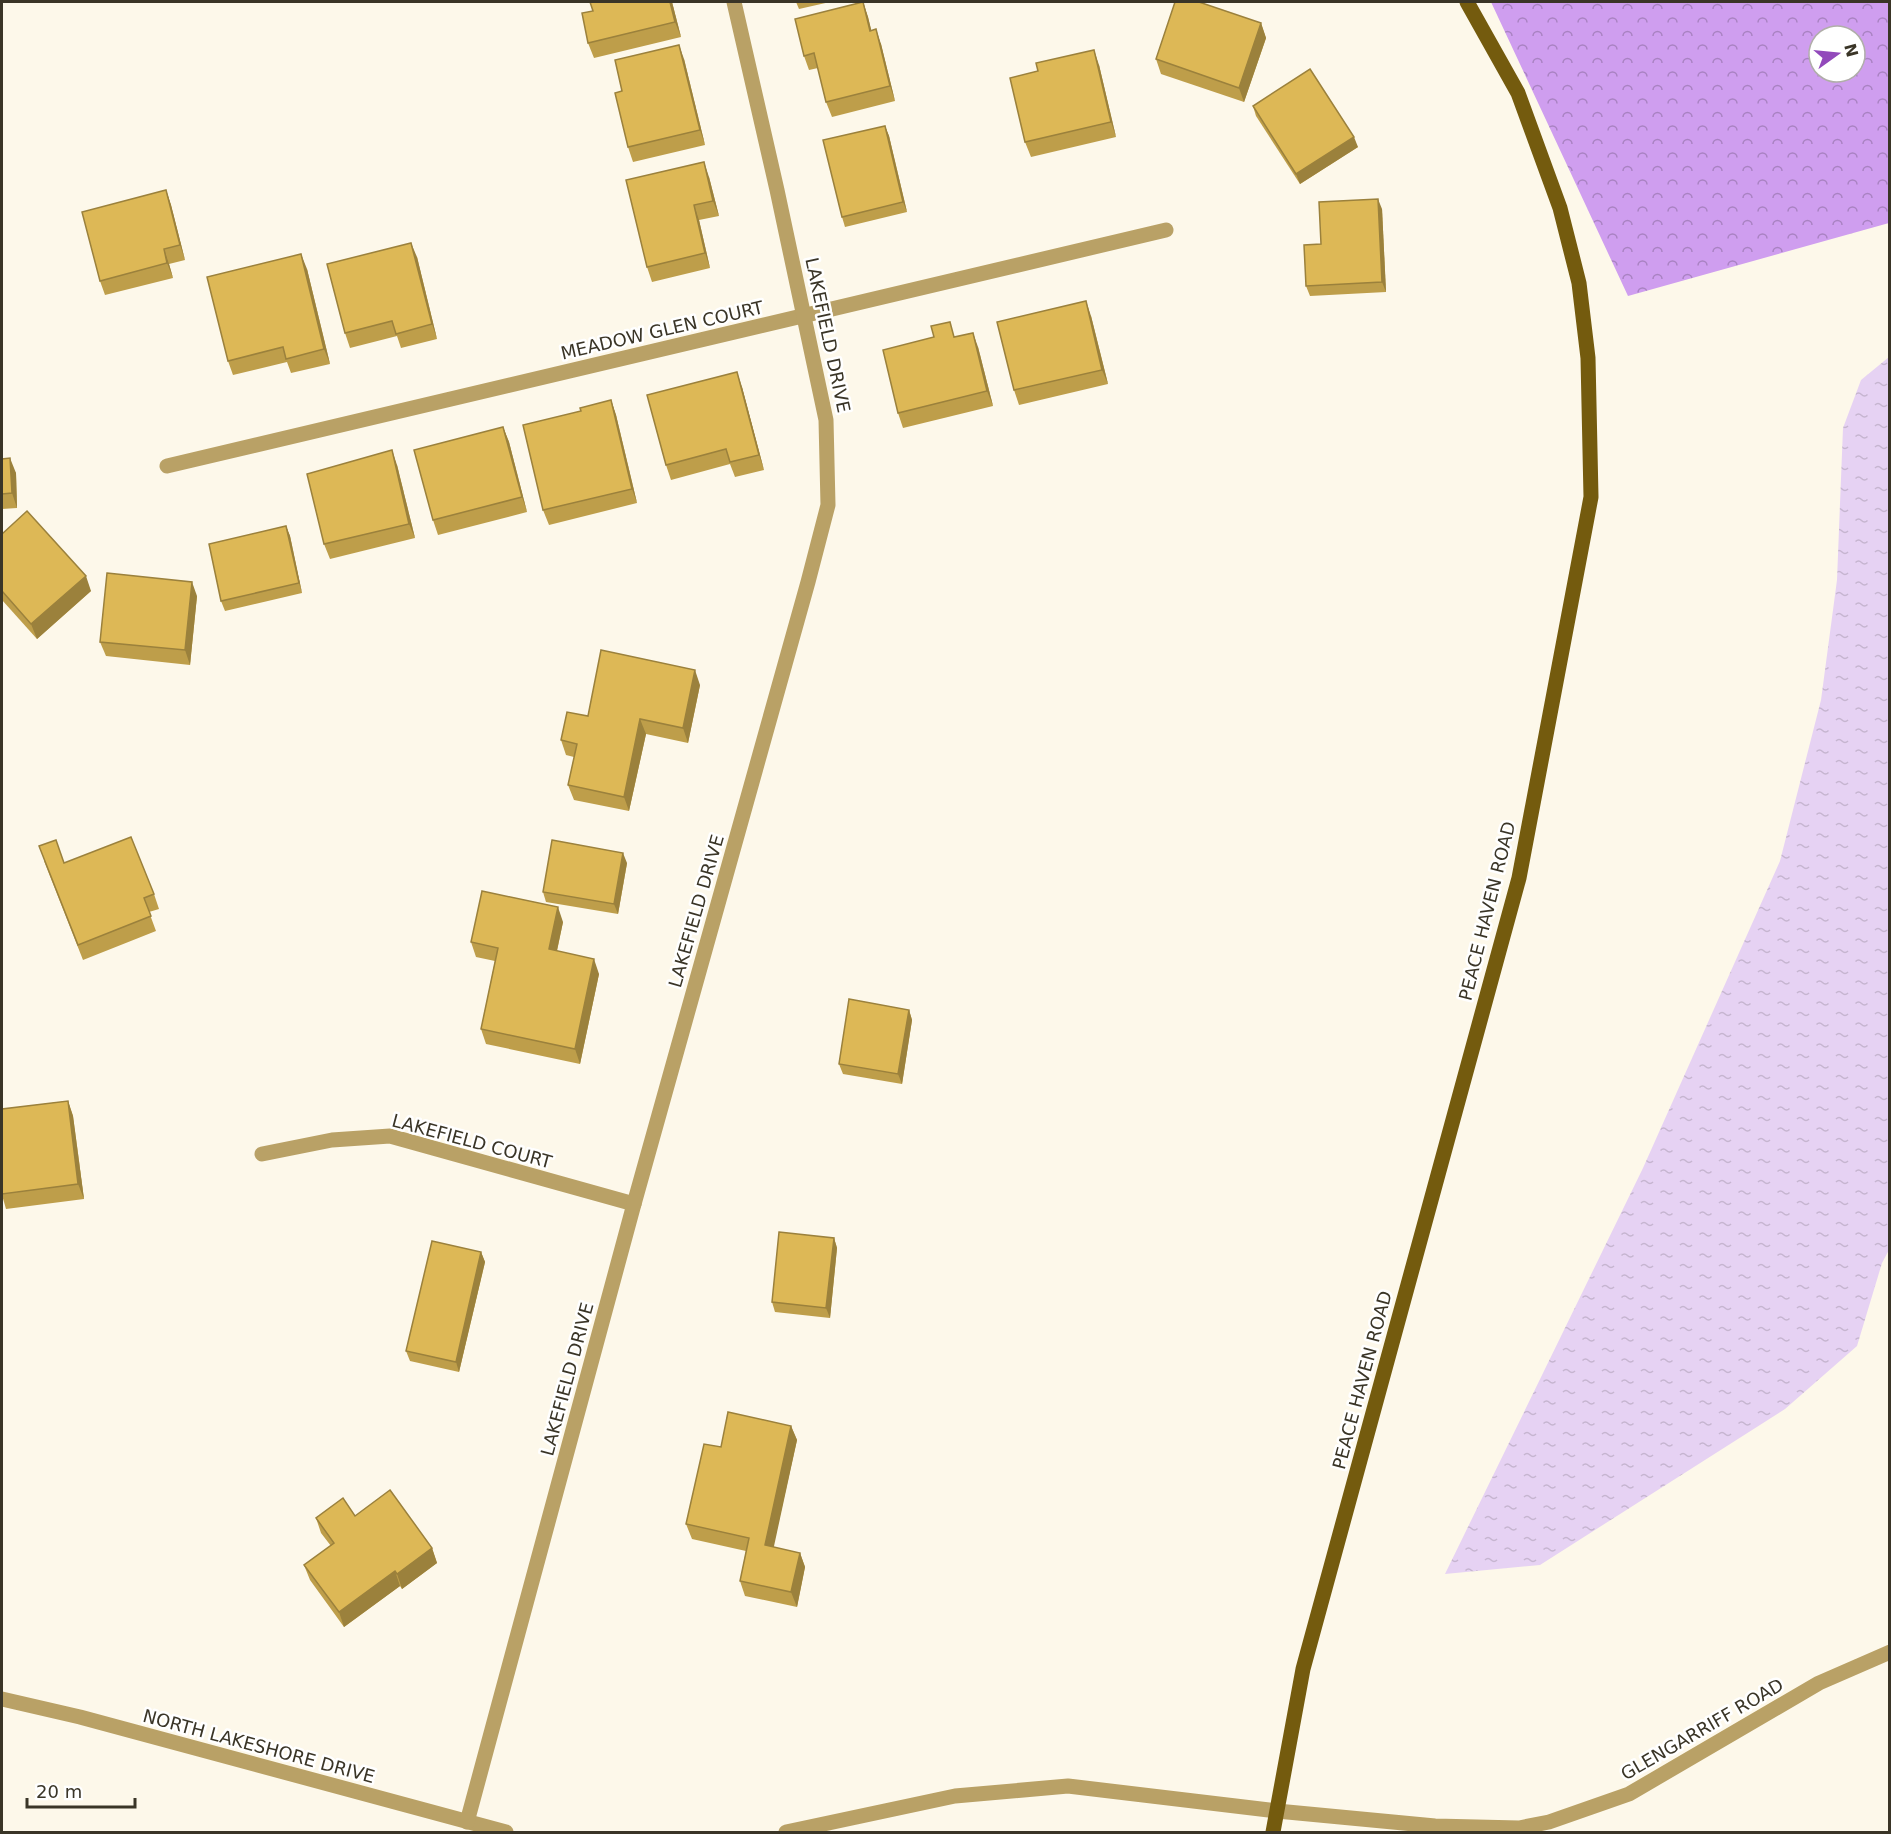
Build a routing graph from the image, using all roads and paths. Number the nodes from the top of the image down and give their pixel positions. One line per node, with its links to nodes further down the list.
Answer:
1 (734, 2): 4 (street, LAKEFIELD DRIVE)
2 (1467, 2): 10 (main road, PEACE HAVEN ROAD)
3 (1166, 230): 4 (street, MEADOW GLEN COURT)
4 (804, 317): 5 (street, MEADOW GLEN COURT); 7 (street, LAKEFIELD DRIVE)
5 (167, 466)
6 (262, 1154): 7 (street, LAKEFIELD COURT)
7 (634, 1204): 11 (street, LAKEFIELD DRIVE)
8 (1890, 1652): 10 (street, GLENGARRIFF ROAD)
9 (2, 1699): 11 (street, NORTH LAKESHORE DRIVE)
10 (1277, 1811): 13 (street); 14 (main road, PEACE HAVEN ROAD)
11 (467, 1822): 12 (street, NORTH LAKESHORE DRIVE)
12 (506, 1833)
13 (786, 1833)
14 (1273, 1833)

